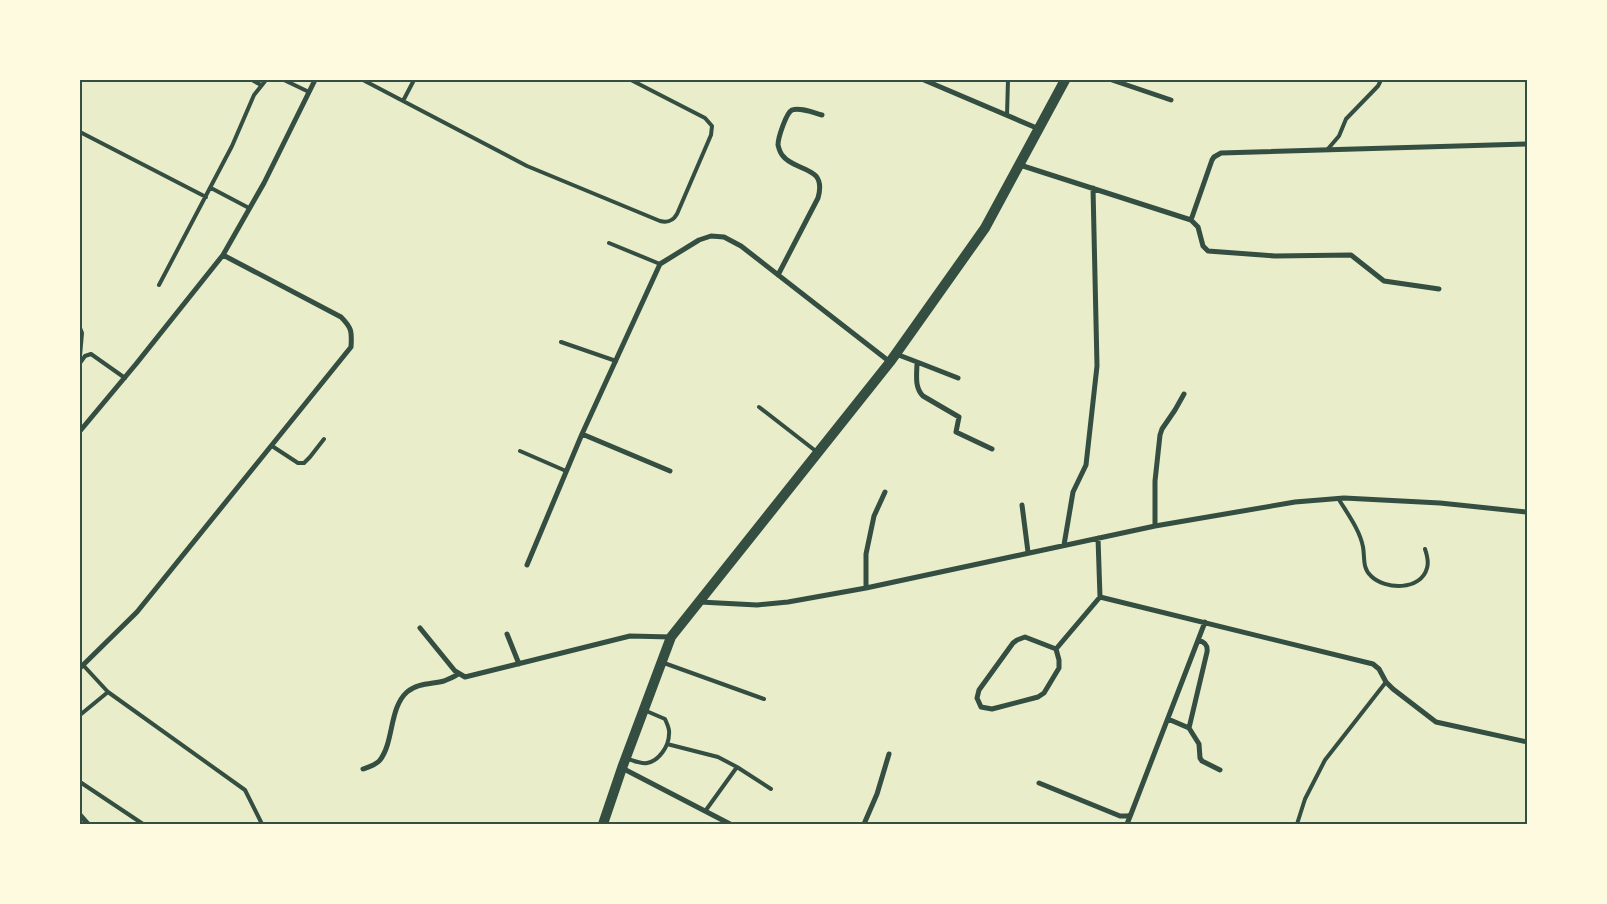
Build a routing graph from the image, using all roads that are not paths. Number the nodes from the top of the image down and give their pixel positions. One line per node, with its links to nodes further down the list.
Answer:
1 (252, 80): 14 (lane)
2 (266, 80): 14 (lane)
3 (284, 80): 16 (lane)
4 (315, 80): 16 (street)
5 (363, 80): 18 (lane)
6 (414, 80): 18 (lane)
7 (631, 80): 18 (lane)
8 (924, 80): 15 (street)
9 (942, 80): 15 (street)
10 (1008, 80): 20 (lane)
11 (1065, 80): 21 (main road)
12 (1112, 80): 17 (street)
13 (1381, 80): 24 (lane)
14 (261, 85): 26 (lane)
15 (942, 88): 20 (street)
16 (309, 92): 29 (street)
17 (1171, 100)
18 (403, 101)
19 (822, 116): 34 (street)
20 (1007, 116): 21 (street)
21 (1038, 129): 25 (main road)
22 (80, 132): 28 (lane)
23 (1527, 144): 24 (street)
24 (1327, 150): 30 (street)
25 (1019, 165): 27 (street); 40 (main road)
26 (210, 188): 28 (lane); 29 (lane)
27 (1093, 188): 30 (street); 63 (street)
28 (206, 197): 35 (lane)
29 (249, 208): 32 (street)
30 (1191, 220): 36 (street)
31 (609, 243): 33 (lane)
32 (223, 255): 44 (street); 51 (street)
33 (660, 264): 34 (street); 41 (street)
34 (778, 275): 40 (street)
35 (159, 285)
36 (1440, 289)
37 (80, 328): 39 (lane)
38 (561, 342): 41 (lane)
39 (80, 356)
40 (893, 358): 42 (street); 54 (main road)
41 (616, 361): 49 (street)
42 (917, 362): 45 (street); 52 (street)
43 (80, 363): 44 (lane)
44 (125, 378): 48 (street)
45 (958, 378)
46 (1184, 394): 61 (street)
47 (759, 407): 54 (lane)
48 (80, 430)
49 (582, 434): 55 (street); 56 (street)
50 (324, 439): 51 (lane)
51 (272, 446): 78 (street)
52 (992, 449)
53 (520, 451): 55 (lane)
54 (819, 453): 69 (main road)
55 (566, 471): 66 (street)
56 (670, 471)
57 (885, 492): 67 (street)
58 (1338, 498): 60 (street); 61 (street); 64 (lane)
59 (1022, 505): 65 (street)
60 (1527, 512)
61 (1155, 526): 62 (street)
62 (1098, 538): 63 (street); 68 (street)
63 (1064, 545): 65 (street)
64 (1425, 549)
65 (1028, 552): 67 (street)
66 (527, 565)
67 (866, 588): 69 (street)
68 (1100, 597): 70 (street); 75 (street)
69 (700, 602): 73 (main road)
70 (1205, 622): 74 (street); 80 (street)
71 (420, 628): 79 (street)
72 (507, 634): 77 (street)
73 (671, 637): 76 (main road); 77 (street)
74 (1198, 640): 85 (street); 86 (street)
75 (1056, 649): 75 (street)
76 (661, 663): 82 (lane); 83 (main road)
77 (519, 664): 79 (street)
78 (81, 666): 81 (lane)
79 (458, 674): 92 (street)
80 (1386, 682): 87 (street); 107 (lane)
81 (108, 692): 84 (lane); 102 (lane)
82 (764, 699)
83 (644, 710): 88 (lane); 90 (main road)
84 (80, 715)
85 (1168, 719): 86 (street); 98 (street)
86 (1189, 728): 93 (street)
87 (1527, 742)
88 (667, 744): 90 (lane); 91 (lane)
89 (889, 754): 105 (street)
90 (624, 763): 97 (street); 103 (main road)
91 (737, 767): 96 (lane); 97 (lane)
92 (363, 769)
93 (1220, 770)
94 (80, 782): 101 (lane)
95 (1039, 783): 98 (street)
96 (771, 789)
97 (706, 810): 104 (street)
98 (1131, 814): 106 (street)
99 (80, 815): 100 (street)
100 (88, 824)
101 (143, 824)
102 (262, 824)
103 (603, 824)
104 (730, 824)
105 (864, 824)
106 (1128, 824)
107 (1297, 824)

